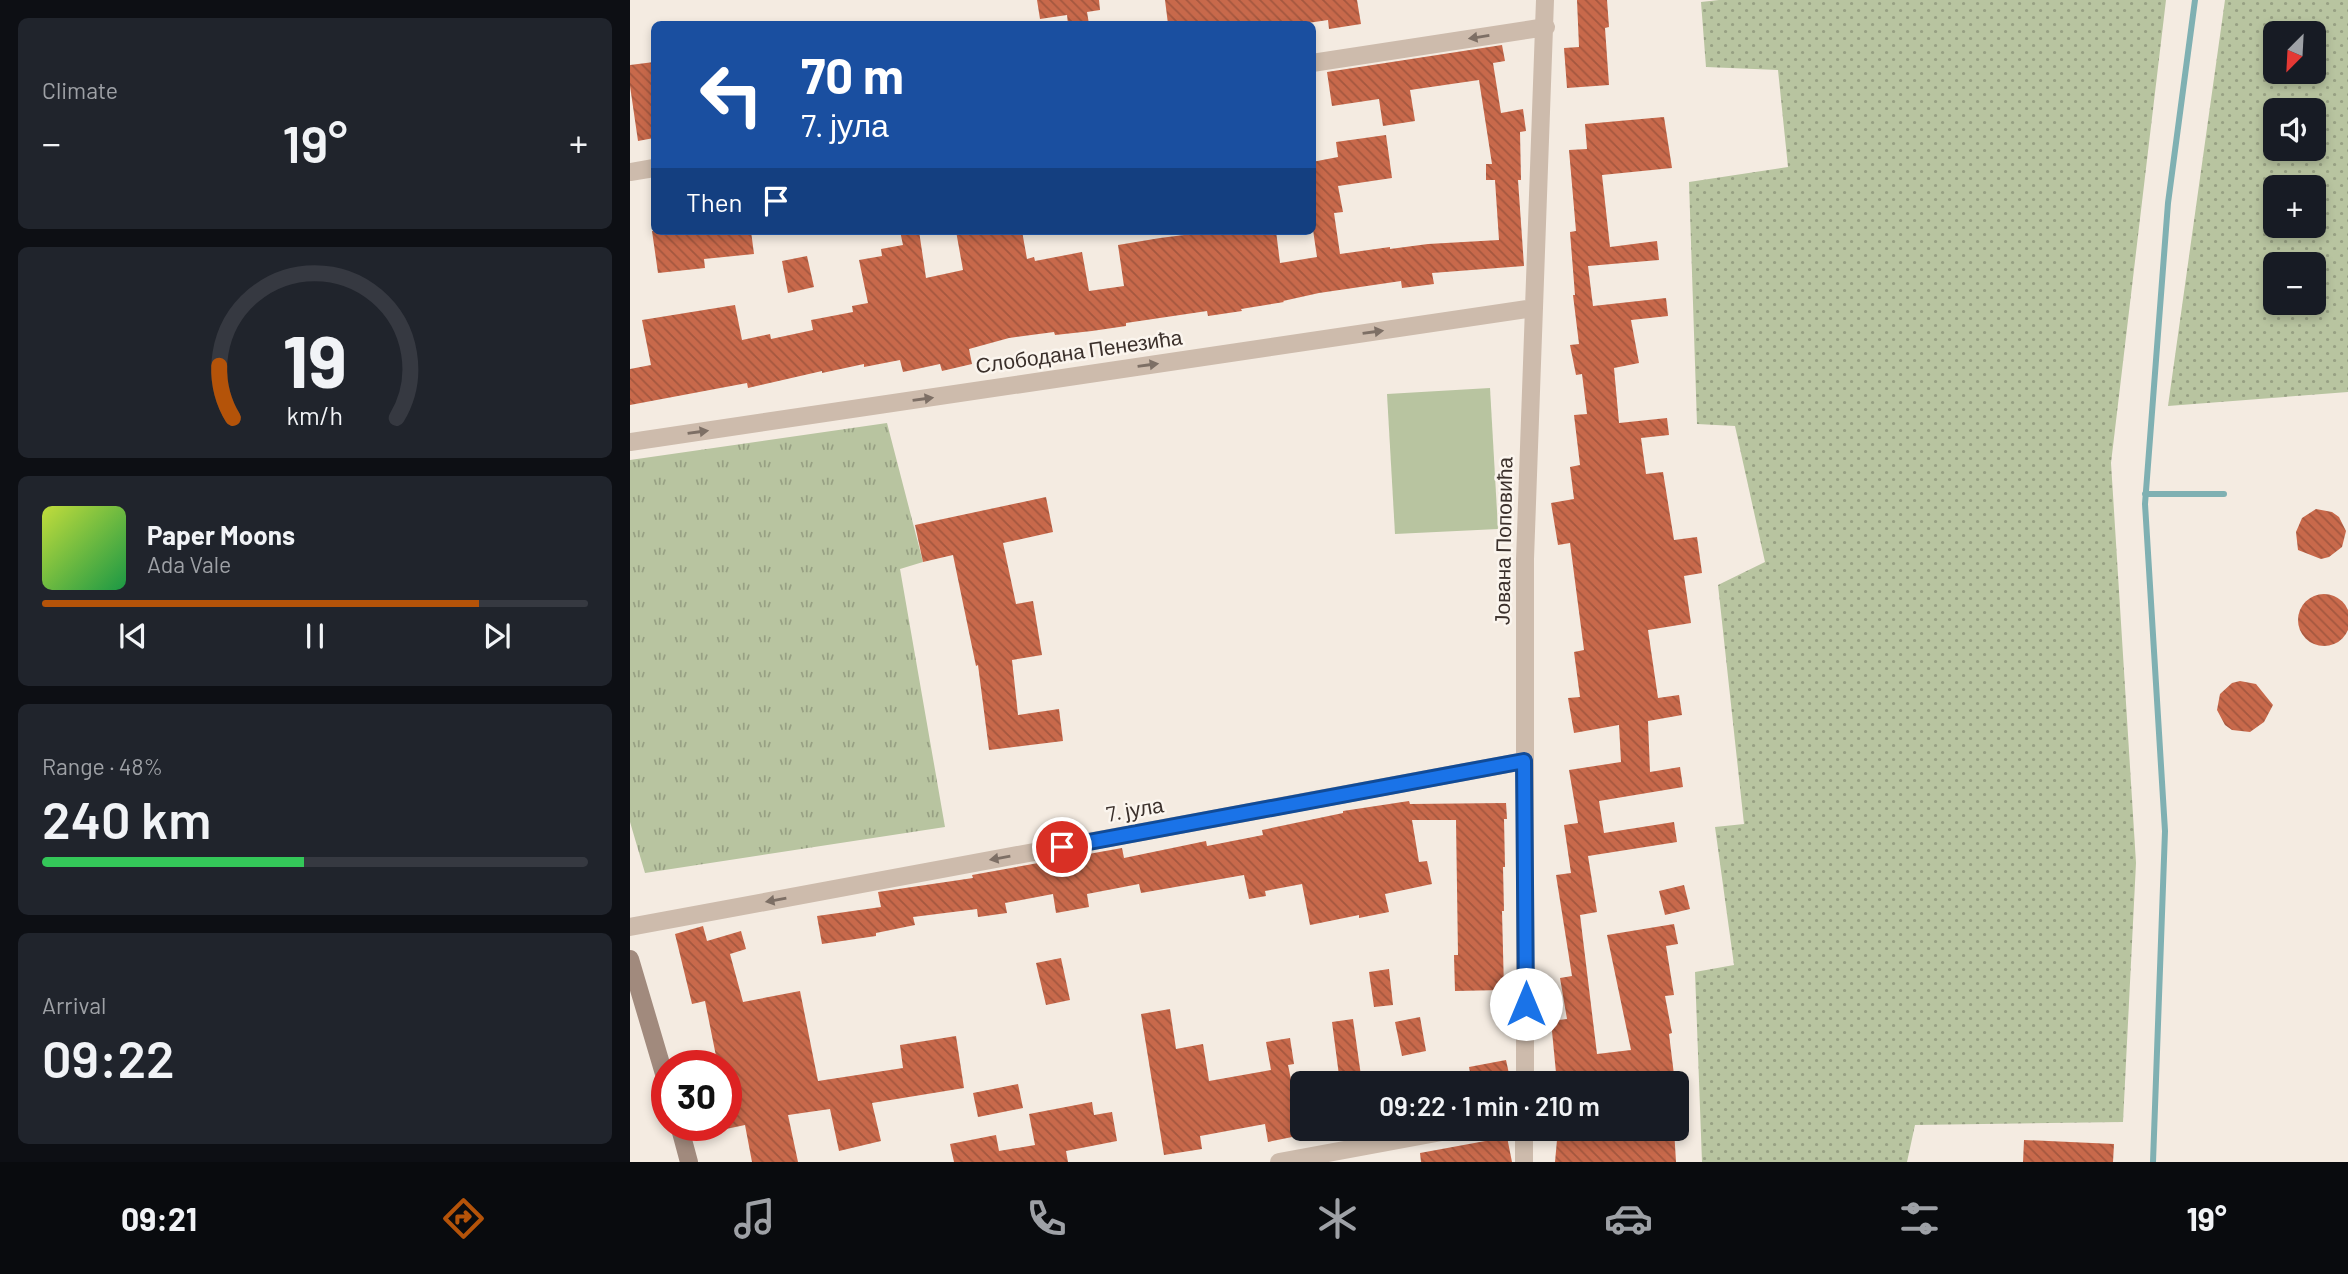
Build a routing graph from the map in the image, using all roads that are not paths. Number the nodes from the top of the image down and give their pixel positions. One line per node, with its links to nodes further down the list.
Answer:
1 (1545, 0): 2 (street, Јована Поповића)
2 (1546, 27): 3 (street, one-way to 3); 6 (street, Јована Поповића)
3 (1316, 62)
4 (651, 168): 5 (street)
5 (630, 172)
6 (1534, 308): 7 (street, Слободана Пенезића, one-way to 6); 8 (street, Јована Поповића)
7 (630, 442)
8 (1524, 761): 9 (street, 7. јула, one-way to 9); 12 (street, Јована Поповића)
9 (630, 927)
10 (630, 959): 11 (main road)
11 (657, 1050)
12 (1525, 1071)
13 (684, 1141): 16 (main road)
14 (1393, 1141): 17 (street)
15 (1524, 1141): 18 (street)
16 (690, 1162)
17 (1279, 1162)
18 (1524, 1162)

